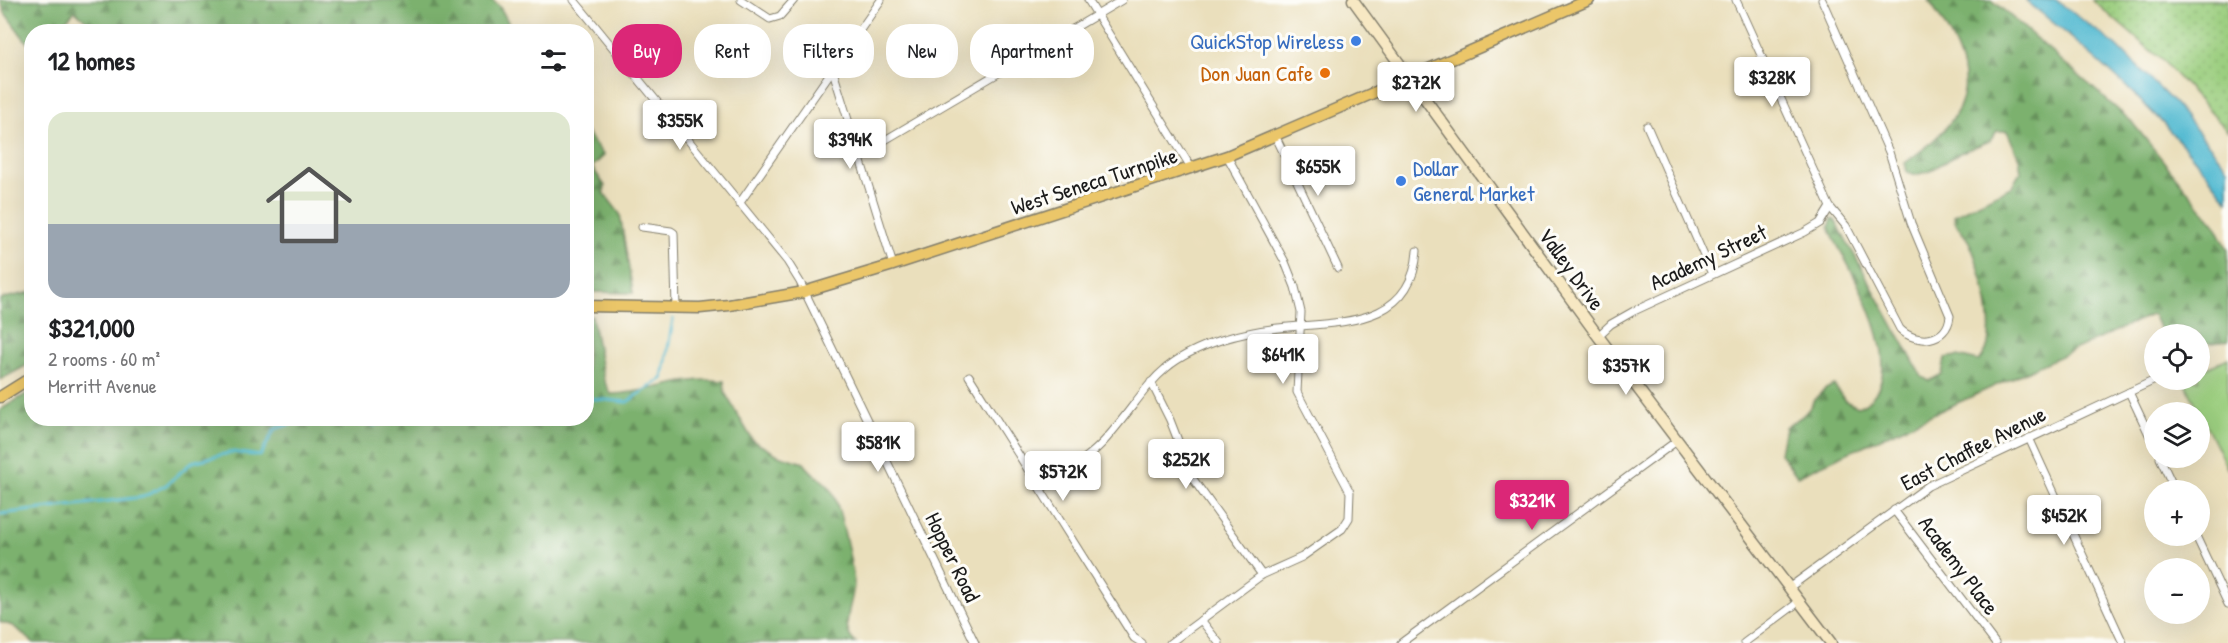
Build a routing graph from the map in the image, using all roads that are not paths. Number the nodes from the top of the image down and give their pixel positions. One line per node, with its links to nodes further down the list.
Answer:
1 (574, 0): 12 (street, Hopper Road)
2 (741, 0): 3 (street)
3 (794, 0)
4 (880, 0): 13 (street)
5 (1088, 0): 11 (street)
6 (1122, 0): 11 (street)
7 (1353, 0): 17 (main road, Valley Drive)
8 (1589, 0): 17 (main road, West Seneca Turnpike)
9 (1736, 0): 24 (street)
10 (1822, 0): 24 (street)
11 (1097, 15): 20 (street); 22 (street)
12 (593, 24)
13 (863, 24)
14 (594, 25): 23 (street, Hopper Road)
15 (825, 78): 23 (street)
16 (835, 78): 20 (street)
17 (1409, 80): 19 (main road, West Seneca Turnpike); 34 (main road, Valley Drive)
18 (1647, 126): 29 (street)
19 (1276, 137): 21 (main road, West Seneca Turnpike); 28 (street)
20 (858, 156): 27 (street)
21 (1227, 156): 22 (main road, West Seneca Turnpike); 33 (street)
22 (1192, 169): 27 (main road, West Seneca Turnpike)
23 (739, 204): 30 (street, Hopper Road)
24 (1830, 207): 29 (street, Academy Street)
25 (642, 227): 32 (street)
26 (1417, 251): 33 (street)
27 (893, 265): 30 (main road, West Seneca Turnpike)
28 (1338, 268)
29 (1712, 274): 34 (street, Academy Street)
30 (804, 292): 32 (main road, West Seneca Turnpike); 52 (street, Hopper Road)
31 (594, 306): 32 (main road, West Seneca Turnpike)
32 (676, 308)
33 (1300, 326): 37 (street); 47 (street)
34 (1598, 336): 43 (main road, Valley Drive)
35 (969, 376): 44 (street)
36 (24, 382): 40 (main road)
37 (1151, 382): 44 (street); 47 (street)
38 (2144, 385): 39 (street, East Chaffee Avenue)
39 (2129, 392): 41 (street); 42 (street, East Chaffee Avenue)
40 (0, 397)
41 (2144, 424)
42 (2028, 438): 45 (street, East Chaffee Avenue); 60 (street)
43 (1678, 440): 48 (main road, Valley Drive); 56 (street)
44 (1041, 489): 53 (street)
45 (1894, 510): 48 (street, East Chaffee Avenue); 59 (street, Academy Place)
46 (2201, 546): 50 (street)
47 (1262, 574): 51 (street)
48 (1790, 587): 49 (main road, Valley Drive)
49 (1800, 601): 57 (street); 58 (main road, Valley Drive)
50 (2228, 604)
51 (1202, 620): 54 (street); 55 (street)
52 (975, 643)
53 (1142, 643)
54 (1170, 643)
55 (1219, 643)
56 (1401, 643)
57 (1744, 643)
58 (1831, 643)
59 (1995, 643)
60 (2123, 643)

